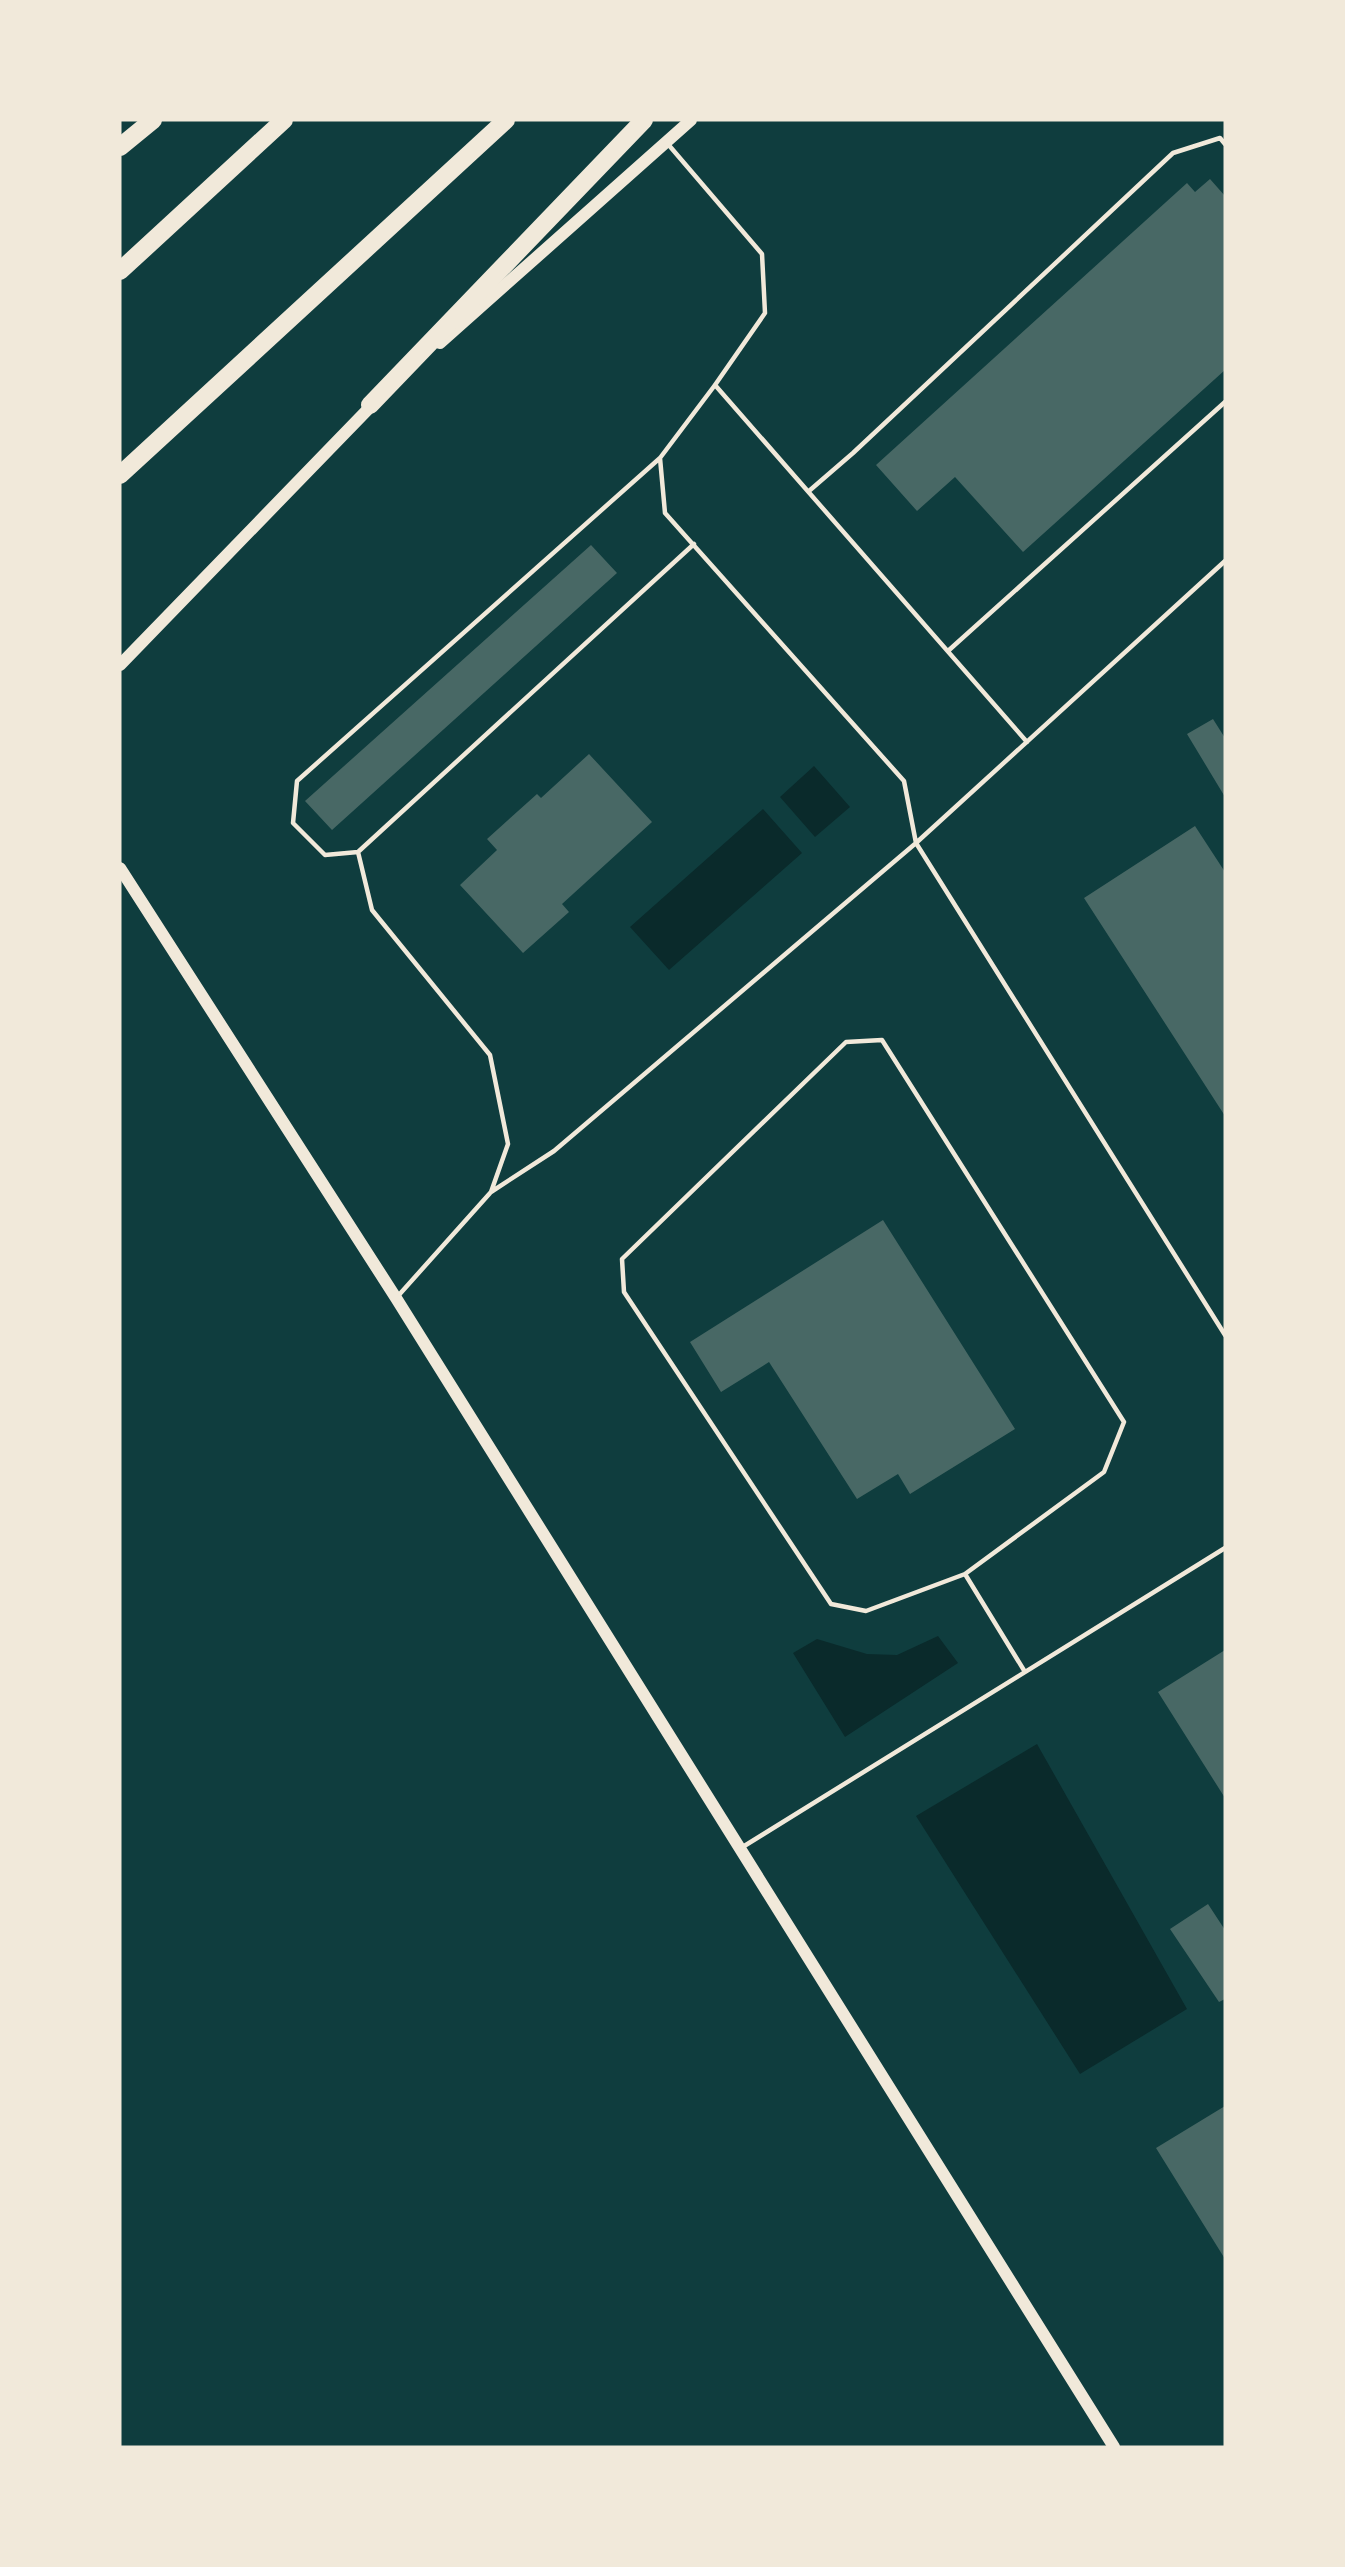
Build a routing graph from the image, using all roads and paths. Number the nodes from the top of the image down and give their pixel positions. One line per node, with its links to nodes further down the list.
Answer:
1 (153, 120): 8 (highway)
2 (284, 120): 9 (highway)
3 (506, 120): 14 (highway)
4 (644, 120): 12 (highway)
5 (691, 120): 6 (main road)
6 (666, 142): 10 (lane); 12 (main road)
7 (1225, 144): 15 (lane)
8 (120, 147)
9 (120, 271)
10 (715, 385): 13 (lane); 15 (lane)
11 (1225, 402): 18 (lane)
12 (370, 405): 19 (main road)
13 (660, 458): 16 (lane); 22 (lane)
14 (120, 475)
15 (809, 491): 18 (lane)
16 (694, 543): 21 (lane); 22 (lane)
17 (1225, 561): 20 (lane)
18 (948, 651): 20 (lane)
19 (120, 665)
20 (1027, 742): 21 (lane)
21 (916, 843): 24 (lane); 26 (lane)
22 (358, 852): 24 (lane)
23 (120, 868): 25 (main road)
24 (491, 1192): 25 (lane)
25 (396, 1298): 30 (main road)
26 (1225, 1335)
27 (1225, 1548): 29 (lane)
28 (965, 1574): 28 (lane); 29 (lane)
29 (1025, 1672): 30 (lane)
30 (739, 1850): 31 (main road)
31 (1114, 2447)

